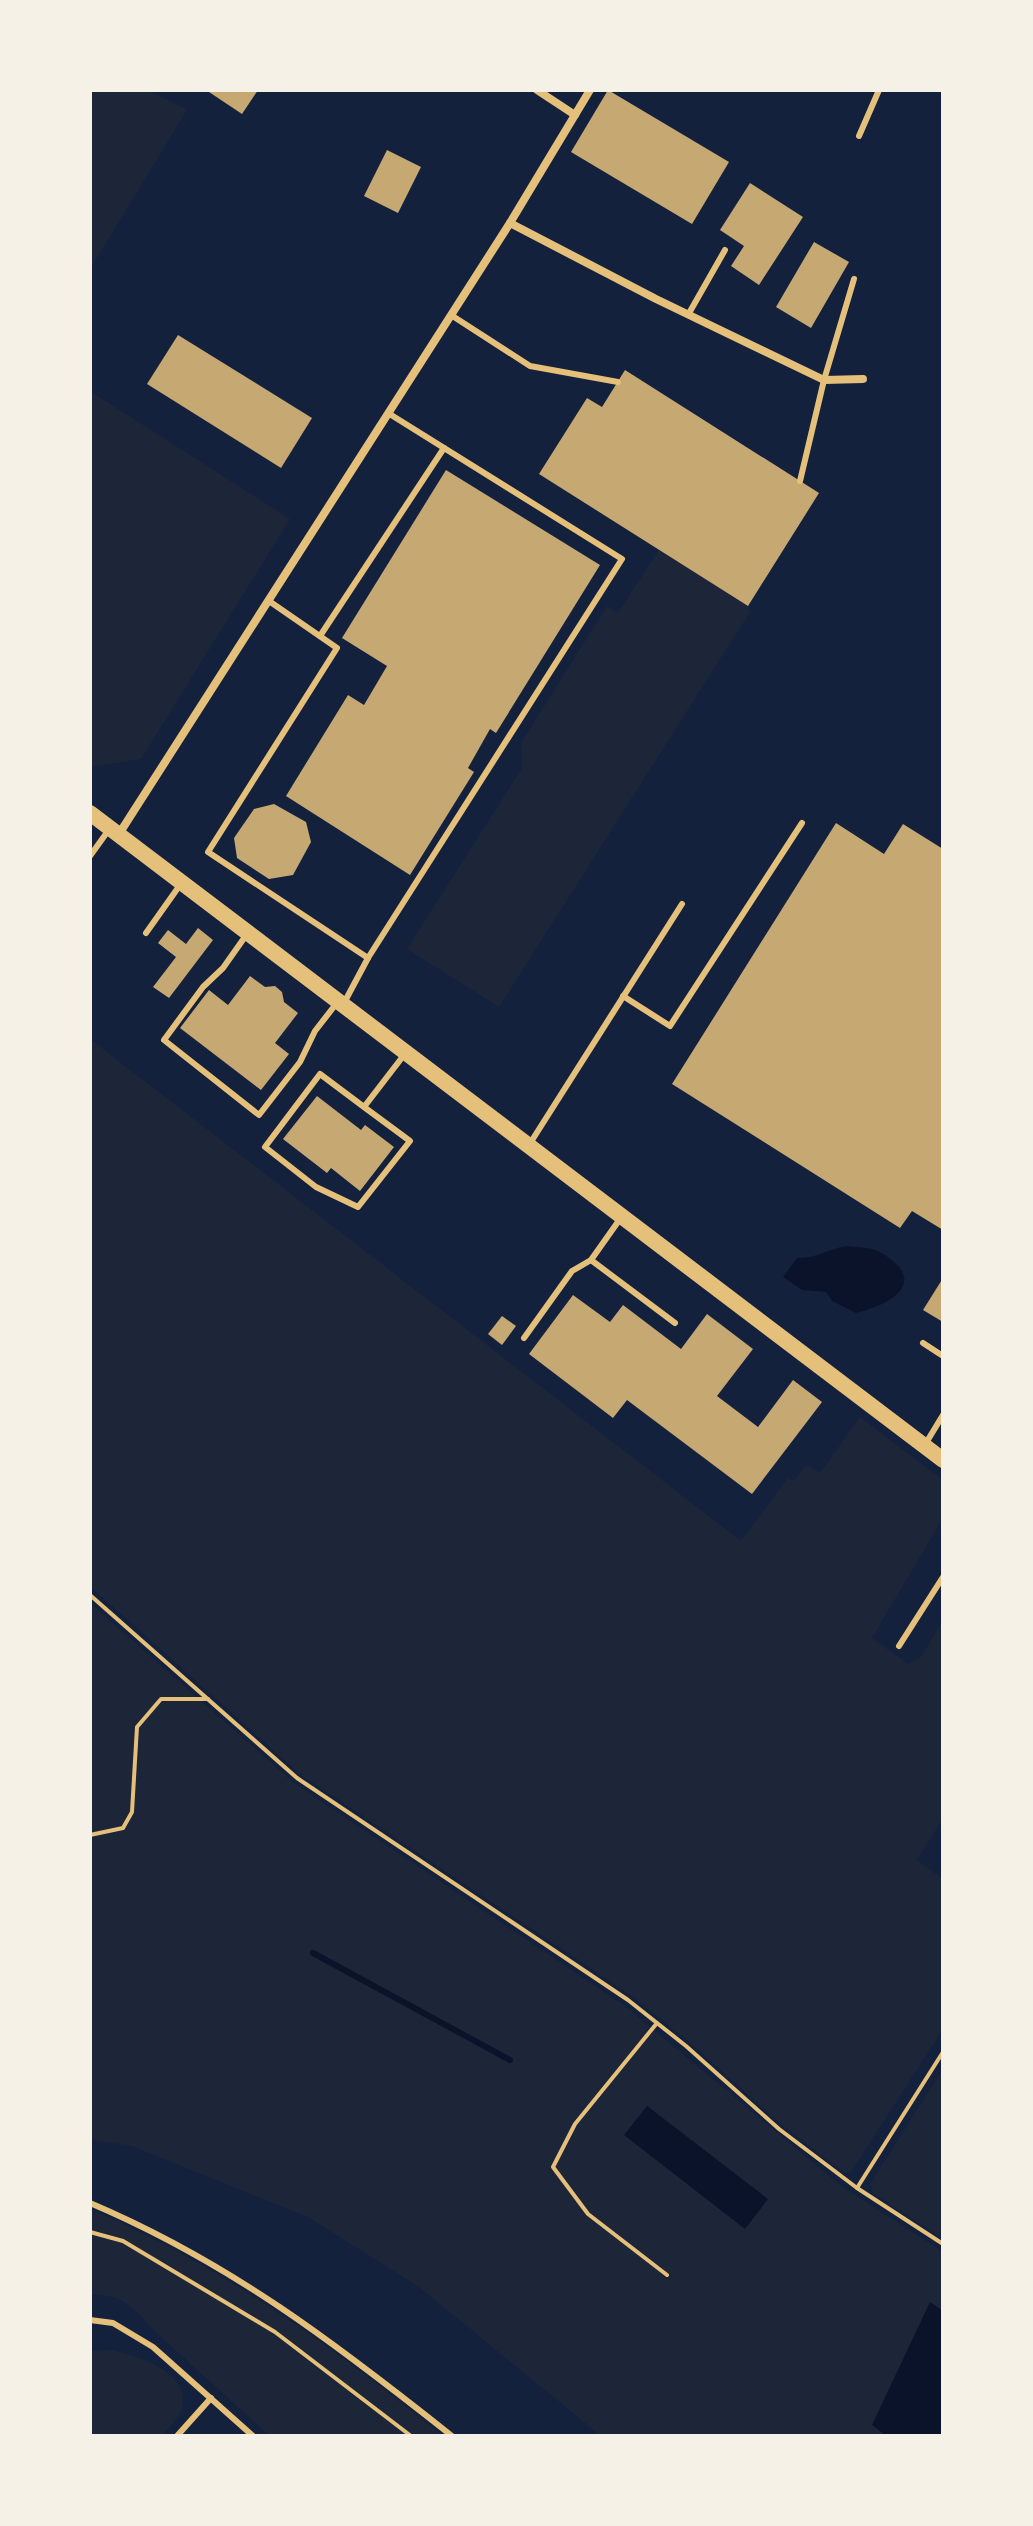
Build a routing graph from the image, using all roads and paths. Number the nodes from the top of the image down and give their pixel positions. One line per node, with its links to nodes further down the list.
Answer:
1 (537, 90): 4 (street)
2 (590, 90): 4 (street)
3 (879, 90): 5 (lane)
4 (575, 115): 6 (street)
5 (859, 136)
6 (510, 223): 9 (street); 10 (street)
7 (725, 250): 10 (lane)
8 (854, 279): 12 (lane)
9 (451, 315): 13 (lane); 14 (street)
10 (688, 315): 12 (street)
11 (863, 379): 12 (street)
12 (824, 380): 16 (lane)
13 (618, 382)
14 (388, 413): 15 (lane); 17 (street)
15 (444, 448): 18 (lane); 27 (lane)
16 (800, 481)
17 (269, 601): 18 (lane); 21 (street)
18 (320, 636): 27 (lane)
19 (90, 813): 21 (main road)
20 (802, 823): 28 (lane)
21 (114, 831): 22 (lane); 23 (main road)
22 (90, 856)
23 (182, 883): 25 (main road); 26 (lane)
24 (682, 904): 28 (lane)
25 (248, 932): 29 (main road); 29 (lane)
26 (146, 933)
27 (368, 958): 29 (lane)
28 (623, 996): 32 (lane)
29 (341, 1003): 30 (main road)
30 (406, 1052): 31 (lane); 32 (main road)
31 (364, 1107): 31 (lane)
32 (529, 1145): 33 (main road)
33 (622, 1216): 34 (lane); 40 (main road)
34 (591, 1260): 35 (lane); 36 (lane)
35 (675, 1323)
36 (524, 1338)
37 (923, 1343): 38 (lane)
38 (943, 1356)
39 (943, 1415): 40 (lane)
40 (924, 1446): 41 (main road)
41 (943, 1460)
42 (943, 1577): 44 (lane)
43 (90, 1595): 45 (path)
44 (899, 1646)
45 (208, 1699): 46 (path); 47 (path)
46 (90, 1835)
47 (657, 2023): 49 (path); 53 (path)
48 (943, 2052): 49 (path)
49 (857, 2188): 52 (path)
50 (90, 2203): 59 (lane)
51 (90, 2232): 58 (path)
52 (943, 2244)
53 (667, 2275)
54 (90, 2320): 55 (lane)
55 (211, 2398): 56 (lane); 57 (lane)
56 (177, 2436)
57 (253, 2436)
58 (411, 2436)
59 (452, 2436)

